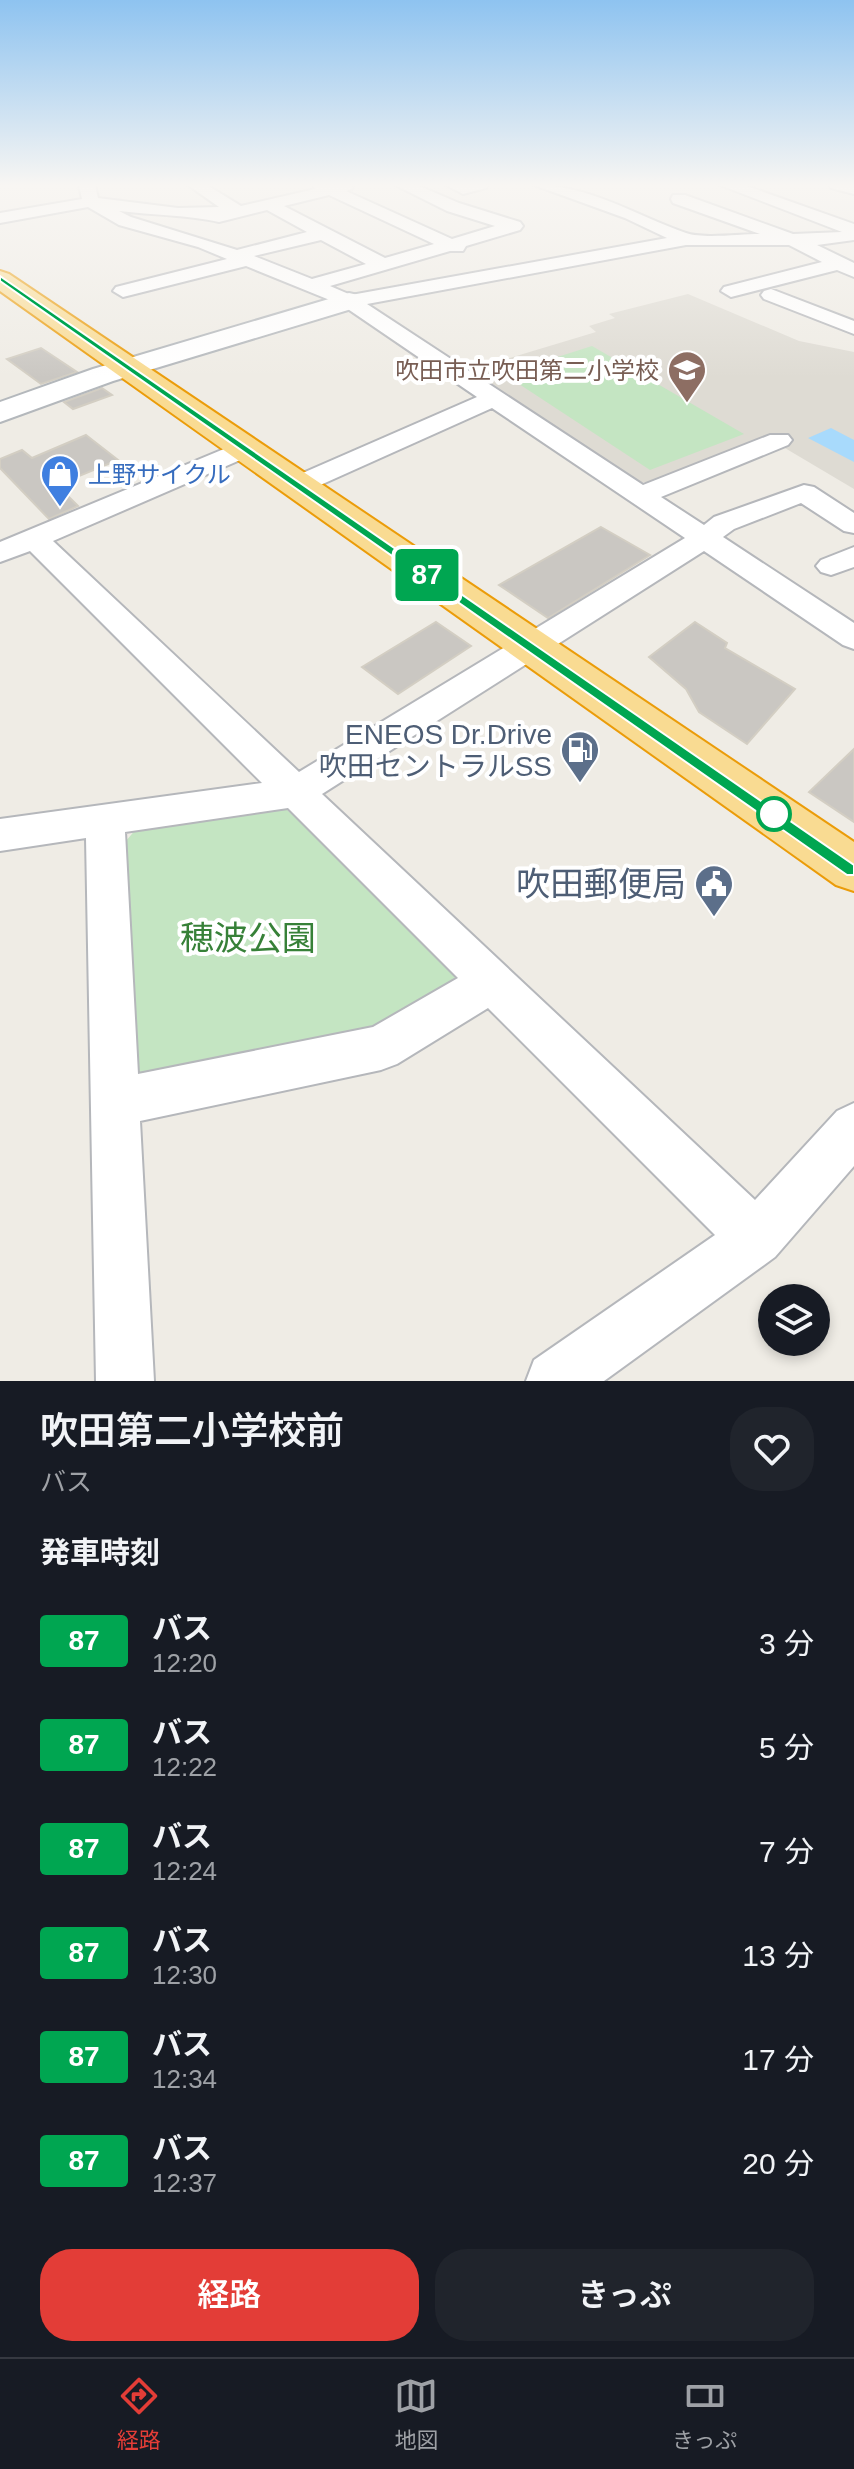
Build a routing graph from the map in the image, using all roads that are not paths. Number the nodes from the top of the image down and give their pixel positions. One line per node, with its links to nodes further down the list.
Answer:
1 (219, 249): 9 (street)
2 (269, 249): 9 (street)
3 (347, 249): 12 (street)
4 (350, 249): 10 (street)
5 (435, 249): 10 (street)
6 (463, 249): 13 (street)
7 (638, 249): 13 (street)
8 (809, 249): 11 (street)
9 (239, 258): 12 (street); 14 (street)
10 (383, 265): 16 (street)
11 (846, 268): 17 (street)
12 (270, 271): 16 (street)
13 (503, 272): 21 (street)
14 (185, 275): 18 (street); 19 (street)
15 (0, 279): 23 (highway)
16 (311, 286): 21 (street)
17 (729, 287)
18 (205, 288)
19 (123, 291)
20 (771, 295): 22 (street)
21 (349, 301): 23 (street); 24 (street)
22 (854, 328)
23 (128, 368): 25 (street); 27 (highway)
24 (494, 398): 28 (street); 29 (street)
25 (0, 413)
26 (779, 440): 29 (street)
27 (245, 449): 28 (highway); 32 (street)
28 (298, 485): 34 (highway)
29 (639, 496): 31 (street)
30 (854, 525): 31 (street)
31 (702, 540): 33 (street); 34 (street)
32 (17, 546): 35 (street)
33 (854, 638)
34 (530, 646): 35 (street); 38 (highway)
35 (295, 793): 36 (street); 39 (street)
36 (105, 821): 37 (street); 40 (street)
37 (0, 835)
38 (854, 870)
39 (491, 982): 40 (street); 42 (street)
40 (115, 1102): 43 (street)
41 (854, 1128): 42 (street)
42 (756, 1238): 44 (street)
43 (125, 1381)
44 (555, 1381)

